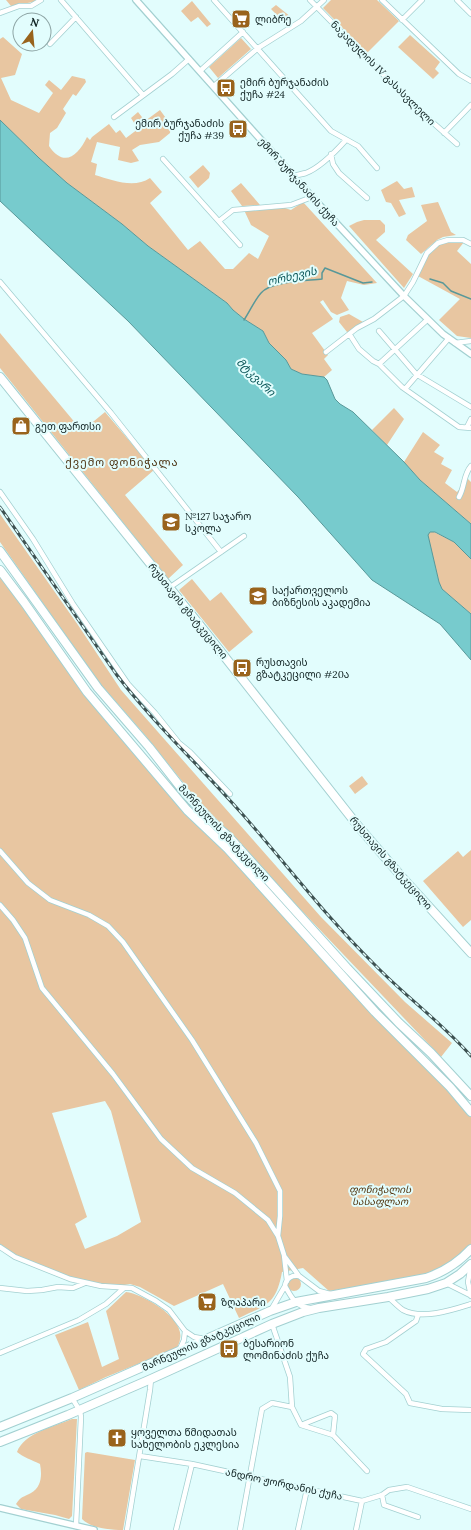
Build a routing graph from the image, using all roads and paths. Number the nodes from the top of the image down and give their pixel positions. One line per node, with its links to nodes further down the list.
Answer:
1 (41, 0): 11 (street)
2 (61, 0): 13 (street)
3 (136, 0): 18 (street, ემირ ბურჯანაძის ქუჩა)
4 (214, 0): 15 (street)
5 (310, 0): 10 (street, ნაკადულის IV გასასვლელი)
6 (324, 0): 10 (street)
7 (382, 0): 14 (street)
8 (422, 0): 14 (street)
9 (457, 0): 12 (street)
10 (317, 8): 17 (street); 25 (street, ნაკადულის IV გასასვლელი)
11 (0, 13)
12 (471, 14)
13 (76, 17): 16 (street); 22 (street)
14 (402, 20): 20 (street)
15 (243, 32): 17 (street); 19 (street)
16 (52, 42)
17 (258, 48): 21 (street); 26 (street)
18 (188, 60): 19 (street, ემირ ბურჯანაძის ქუჩა); 22 (street)
19 (200, 71): 21 (street, ემირ ბურჯანაძის ქუჩა)
20 (471, 80)
21 (214, 86): 31 (street, ემირ ბურჯანაძის ქუჩა)
22 (143, 95): 24 (street)
23 (471, 105): 25 (street)
24 (114, 118)
25 (444, 133): 27 (street, ნაკადულის IV გასასვლელი)
26 (346, 140): 28 (street); 30 (street)
27 (457, 144)
28 (332, 154): 31 (street); 33 (street)
29 (163, 158): 34 (street)
30 (377, 168)
31 (293, 176): 32 (street, ემირ ბურჯანაძის ქუჩა)
32 (312, 197): 34 (street); 38 (street, ემირ ბურჯანაძის ქუჩა)
33 (367, 198)
34 (218, 221): 36 (street)
35 (471, 244): 38 (street)
36 (240, 246)
37 (0, 282): 60 (street)
38 (404, 296): 39 (street, ემირ ბურჯანაძის ქუჩა); 41 (street)
39 (427, 320): 42 (street, ემირ ბურჯანაძის ქუჩა); 45 (street)
40 (379, 331): 45 (street)
41 (350, 335): 46 (street); 48 (street)
42 (449, 338): 44 (street, ემირ ბურჯანაძის ქუჩა); 49 (street)
43 (471, 341): 44 (street)
44 (455, 343): 47 (street, ემირ ბურჯანაძის ქუჩა)
45 (395, 350): 48 (street); 49 (street)
46 (326, 352)
47 (471, 354)
48 (379, 364): 51 (street)
49 (418, 375): 51 (street); 52 (street)
50 (0, 377): 62 (highway, რუსთავის გზატკეცილი)
51 (405, 389): 54 (street)
52 (471, 407)
53 (471, 419): 54 (street)
54 (469, 427)
55 (471, 466): 57 (street)
56 (0, 492): 63 (street)
57 (459, 497)
58 (244, 536): 60 (street)
59 (0, 551): 67 (highway, მარნეულის გზატკეცილი)
60 (221, 552): 62 (street)
61 (0, 570): 68 (highway, მარნეულის გზატკეცილი)
62 (169, 588): 66 (highway, რუსთავის გზატკეცილი)
63 (230, 794)
64 (0, 851): 73 (street)
65 (0, 905): 73 (street)
66 (471, 953)
67 (382, 1004): 68 (highway); 69 (highway, მარნეულის გზატკეცილი)
68 (374, 1012): 70 (highway, მარნეულის გზატკეცილი)
69 (391, 1014): 70 (highway); 71 (highway, მარნეულის გზატკეცილი)
70 (384, 1022): 72 (highway, მარნეულის გზატკეცილი)
71 (471, 1096)
72 (471, 1112)
73 (278, 1236): 76 (street)
74 (0, 1247): 80 (street)
75 (471, 1249): 85 (highway, მარნეულის გზატკეცილი)
76 (284, 1255): 78 (street); 79 (street)
77 (471, 1265): 81 (highway, მარნეულის გზატკეცილი); 86 (street)
78 (300, 1276): 79 (street); 85 (street)
79 (287, 1280): 82 (street)
80 (85, 1283): 83 (street); 84 (street)
81 (446, 1283): 86 (street); 87 (highway, მარნეულის გზატკეცილი)
82 (285, 1286): 88 (street); 91 (street)
83 (0, 1288)
84 (124, 1288): 94 (street); 97 (street)
85 (330, 1294): 88 (highway, მარნეულის გზატკეცილი)
86 (471, 1295)
87 (388, 1297): 90 (highway, მარნეულის გზატკეცილი); 92 (street)
88 (296, 1302): 90 (street); 91 (highway, მარნეულის გზატკეცილი)
89 (471, 1304): 92 (street)
90 (319, 1308): 93 (highway, მარნეულის გზატკეცილი)
91 (270, 1311): 95 (highway, მარნეულის გზატკეცილი)
92 (418, 1315): 102 (street)
93 (272, 1324): 98 (highway, მარნეულის გზატკეცილი); 100 (street)
94 (185, 1331): 95 (street); 96 (street)
95 (206, 1339): 96 (highway, მარნეულის გზატკეცილი)
96 (178, 1352): 99 (highway, მარნეულის გზატკეცილი)
97 (0, 1353)
98 (151, 1379): 101 (highway, მარნეულის გზატკეცილი); 107 (street)
99 (72, 1398): 101 (street); 104 (highway, მარნეულის გზატკეცილი)
100 (292, 1407): 103 (street); 110 (street)
101 (79, 1410): 106 (highway, მარნეულის გზატკეცილი); 117 (street)
102 (471, 1410)
103 (301, 1425): 105 (street); 105 (street)
104 (0, 1427)
105 (333, 1436): 109 (street)
106 (0, 1442)
107 (140, 1456): 108 (street, ანდრო ჟორდანის ქუჩა); 119 (street)
108 (192, 1464): 110 (street, ანდრო ჟორდანის ქუჩა); 120 (street)
109 (367, 1471)
110 (250, 1477): 111 (street, ანდრო ჟორდანის ქუჩა); 121 (street)
111 (307, 1489): 113 (street, ანდრო ჟორდანის ქუჩა); 122 (street)
112 (382, 1495): 113 (street, ანდრო ჟორდანის ქუჩა); 115 (street); 116 (street)
113 (362, 1501): 123 (street)
114 (0, 1508): 117 (street)
115 (471, 1509)
116 (418, 1517)
117 (76, 1526): 118 (street)
118 (94, 1530)
119 (127, 1530)
120 (176, 1530)
121 (240, 1530)
122 (298, 1530)
123 (356, 1530)

